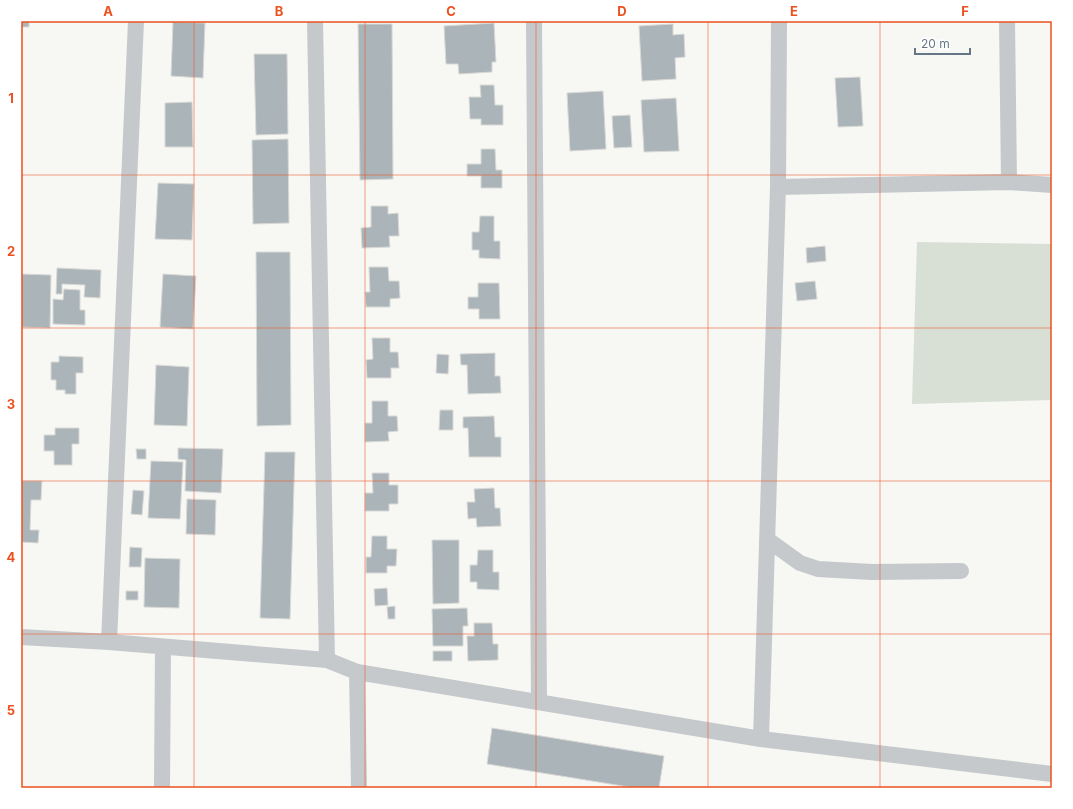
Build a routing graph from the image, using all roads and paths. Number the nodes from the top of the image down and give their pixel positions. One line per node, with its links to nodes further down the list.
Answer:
1 (136, 21): 12 (street)
2 (315, 21): 14 (street)
3 (534, 21): 16 (street)
4 (779, 21): 8 (street)
5 (1006, 21): 6 (street)
6 (1009, 182): 7 (street); 8 (street)
7 (1052, 185)
8 (778, 187): 9 (street)
9 (768, 540): 10 (street); 17 (street)
10 (961, 571)
11 (21, 637): 12 (street)
12 (109, 642): 13 (street)
13 (163, 648): 14 (street); 19 (street)
14 (328, 660): 15 (street)
15 (357, 672): 16 (street); 20 (street)
16 (539, 701): 17 (street)
17 (761, 739): 18 (street)
18 (1052, 774)
19 (162, 788)
20 (358, 788)

